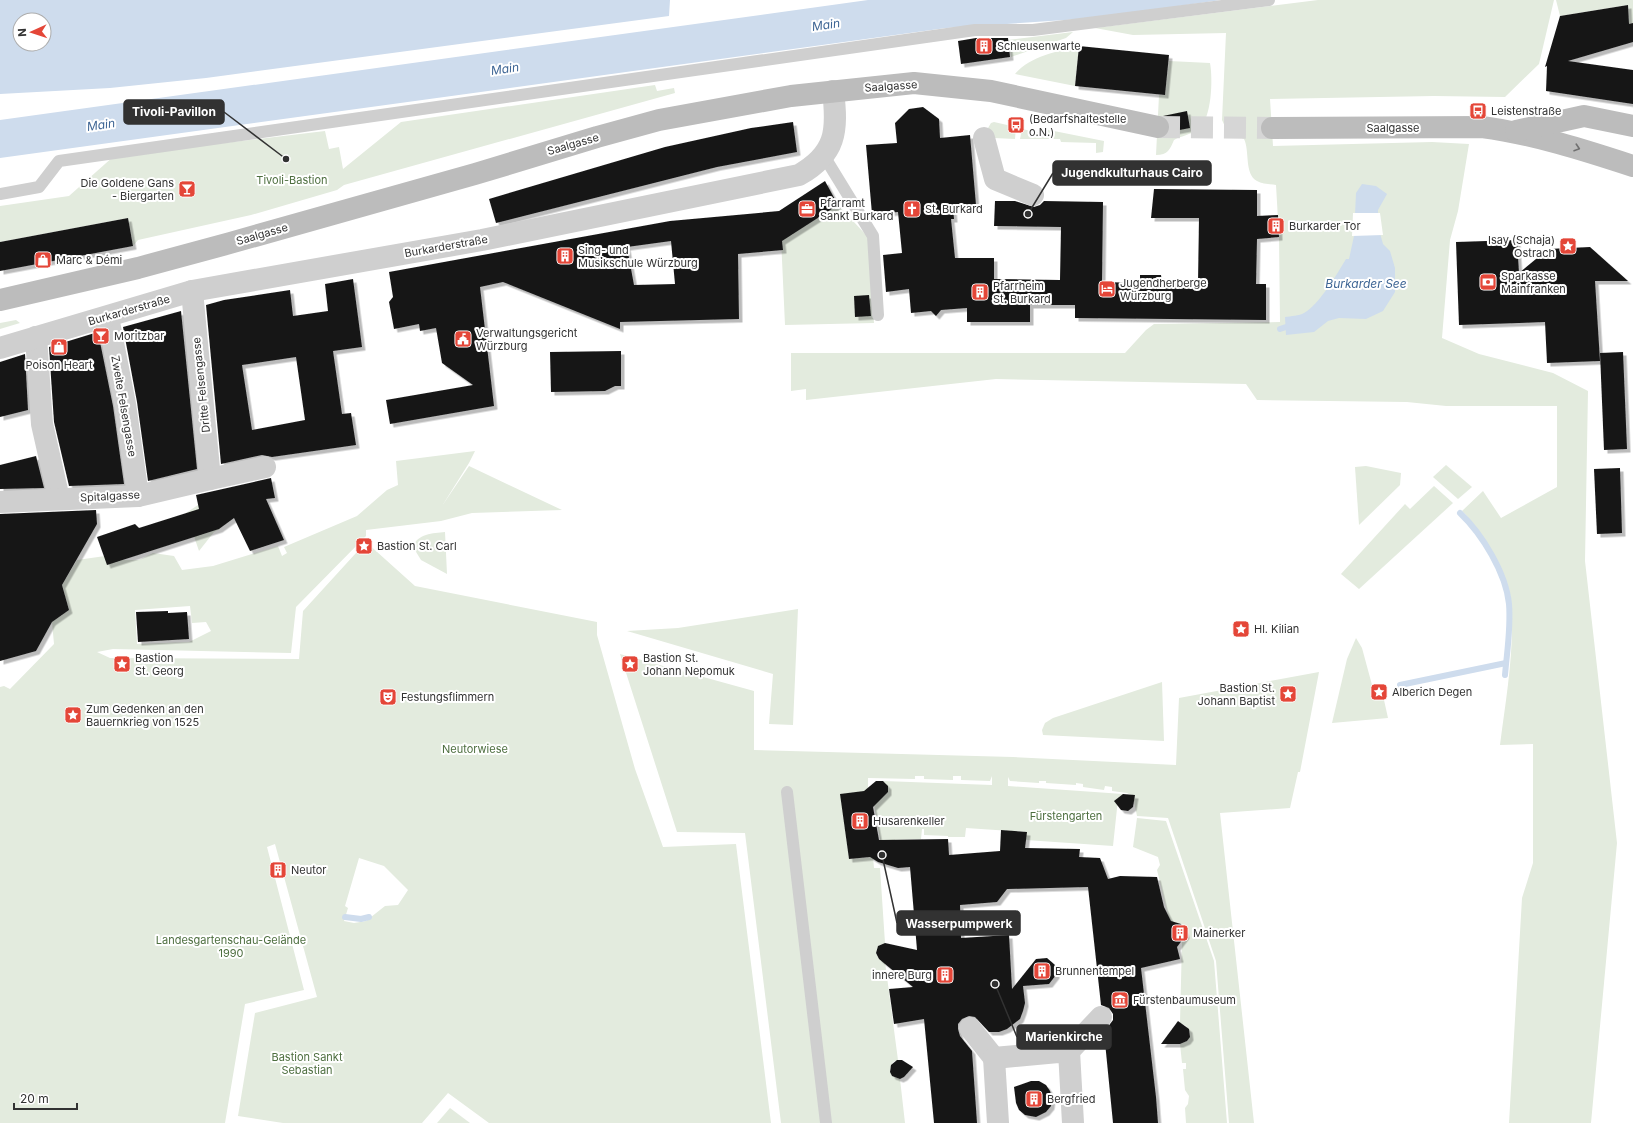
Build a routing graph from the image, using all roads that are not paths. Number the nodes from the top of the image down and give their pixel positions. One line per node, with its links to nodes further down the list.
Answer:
1 (1269, 0): 11 (lane)
2 (833, 92): 4 (main road, Saalgasse); 9 (street, Burkarderstraße); 14 (main road, Saalgasse)
3 (1633, 126): 6 (main road)
4 (1158, 127)
5 (1272, 128): 6 (main road, Saalgasse)
6 (1543, 129): 8 (main road); 10 (main road, one-way to 10)
7 (984, 138): 12 (street)
8 (1633, 141)
9 (824, 156): 13 (street, Burkarderstraße); 15 (lane)
10 (1633, 166)
11 (0, 194)
12 (1033, 195)
13 (192, 291): 16 (street, Burkarderstraße); 20 (street, Dritte Felsengasse)
14 (0, 300)
15 (878, 316)
16 (108, 317): 17 (street, Burkarderstraße); 21 (street, Zweite Felsengasse)
17 (36, 337): 18 (street, Burkarderstraße); 22 (street)
18 (0, 348)
19 (265, 468): 20 (street, Spitalgasse)
20 (210, 478): 21 (street, Spitalgasse)
21 (138, 496): 22 (street, Spitalgasse)
22 (59, 499): 23 (street, Spitalgasse)
23 (0, 502)
24 (787, 792): 29 (lane)
25 (1102, 1018): 27 (street)
26 (970, 1028): 28 (street)
27 (1069, 1051): 28 (street); 31 (street)
28 (994, 1058): 30 (street)
29 (826, 1123)
30 (998, 1123)
31 (1073, 1123)

